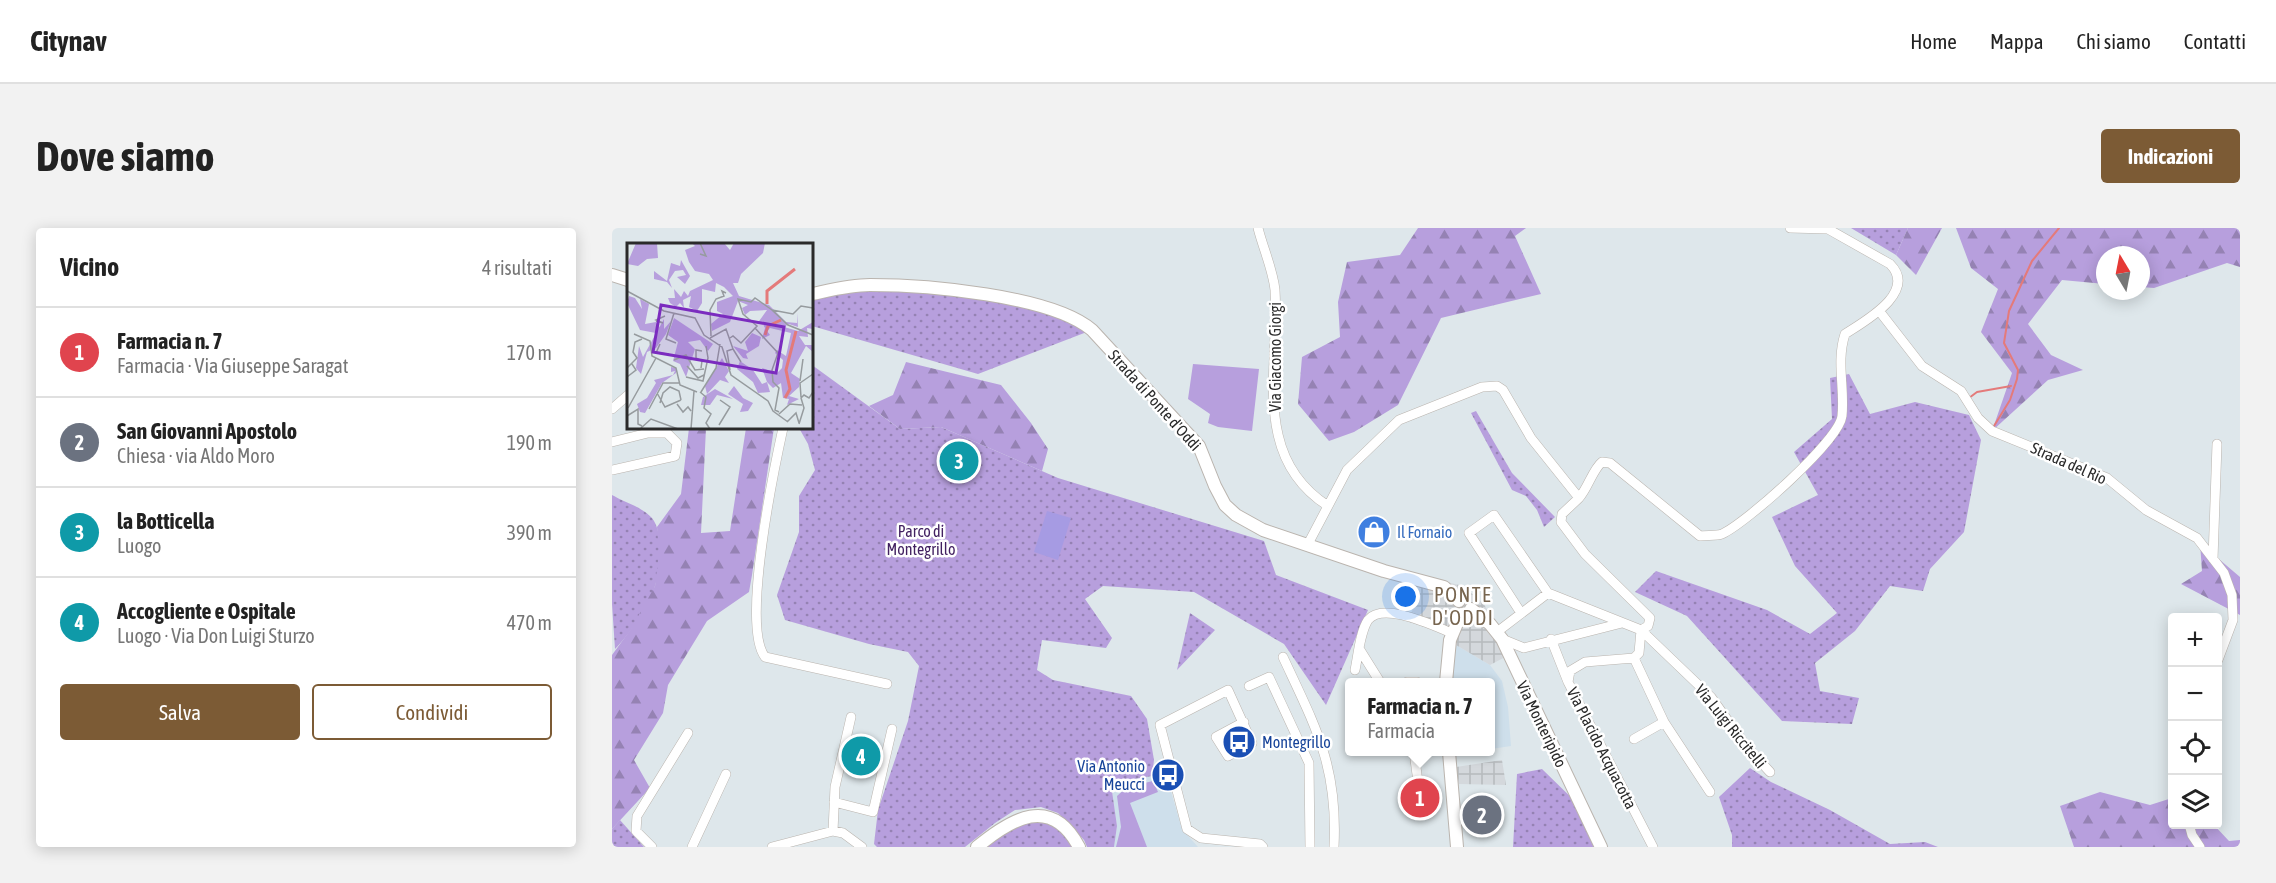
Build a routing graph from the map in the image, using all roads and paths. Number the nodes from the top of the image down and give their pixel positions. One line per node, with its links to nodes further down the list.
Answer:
1 (1258, 228): 14 (street, Via Giacomo Giorgi)
2 (1790, 228): 6 (street)
3 (612, 275): 4 (street)
4 (627, 280)
5 (813, 294): 15 (street, Strada di Ponte d'Oddi)
6 (1880, 312): 13 (street); 16 (street, Strada del Rio)
7 (627, 396): 8 (street)
8 (612, 409)
9 (783, 429): 33 (street)
10 (612, 442): 12 (street)
11 (2217, 444): 16 (street)
12 (612, 470)
13 (1580, 498): 14 (street); 21 (street)
14 (1328, 506): 15 (street)
15 (1308, 544): 18 (street, Strada di Ponte d'Oddi)
16 (2214, 559): 25 (street, Strada del Rio)
17 (1548, 593): 19 (street); 19 (street); 20 (street)
18 (1466, 612): 22 (street); 23 (street, Via Monteripido)
19 (1521, 614): 23 (street)
20 (1622, 623): 21 (street); 24 (street)
21 (1638, 629): 28 (street); 43 (street, Via Luigi Riccitelli)
22 (1452, 633): 26 (street); 31 (street)
23 (1499, 636): 24 (street); 60 (street, Via Monteripido)
24 (1551, 639): 32 (street)
25 (2222, 649)
26 (1360, 650): 29 (street); 30 (street)
27 (1283, 657): 58 (street)
28 (1634, 658): 32 (street, Via Placido Acquacotta); 37 (street)
29 (1355, 670)
30 (1378, 678)
31 (1446, 678)
32 (1568, 682): 61 (street, Via Placido Acquacotta)
33 (887, 684)
34 (1249, 686): 57 (street)
35 (851, 717): 47 (street)
36 (1244, 722): 56 (street)
37 (1664, 722): 40 (street); 46 (street)
38 (892, 729): 47 (street)
39 (688, 733): 50 (street)
40 (1634, 739)
41 (1415, 756): 45 (street)
42 (1449, 756): 59 (street)
43 (1770, 772)
44 (726, 774): 51 (street)
45 (1418, 782)
46 (1710, 792)
47 (834, 802): 49 (street)
48 (2190, 829): 62 (street)
49 (833, 831): 52 (street); 53 (street)
50 (652, 847)
51 (692, 847)
52 (772, 847)
53 (862, 847)
54 (976, 847): 55 (street)
55 (1079, 847)
56 (1263, 847)
57 (1310, 847)
58 (1334, 847)
59 (1458, 847)
60 (1602, 847)
61 (1653, 847)
62 (2200, 847)

